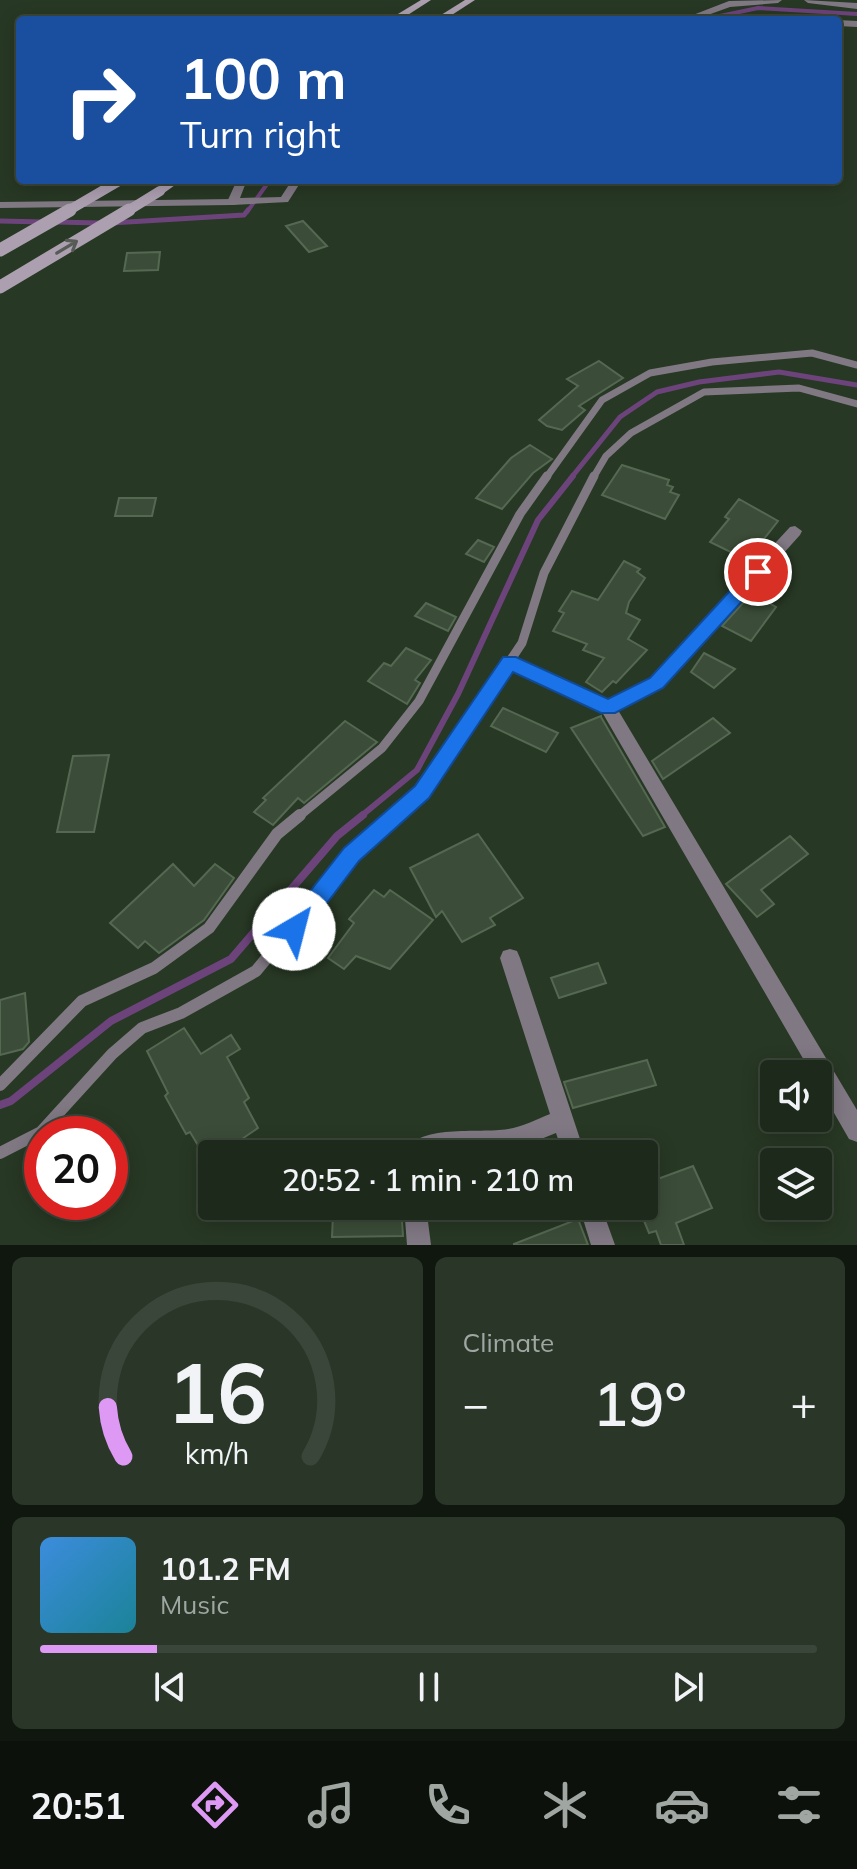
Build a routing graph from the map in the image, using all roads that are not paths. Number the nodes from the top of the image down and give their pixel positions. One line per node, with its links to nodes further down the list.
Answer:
1 (427, 0): 6 (street)
2 (471, 0): 7 (street)
3 (778, 0): 8 (street)
4 (808, 0): 5 (street)
5 (857, 6)
6 (400, 16)
7 (445, 16)
8 (696, 16)
9 (115, 184): 15 (street, bridge)
10 (171, 184): 16 (street, one-way to 10, bridge)
11 (241, 184): 13 (street)
12 (295, 184): 13 (street)
13 (237, 202): 14 (lane)
14 (0, 205)
15 (0, 250)
16 (0, 287)
17 (857, 365): 23 (lane)
18 (857, 404): 20 (lane)
19 (795, 531): 21 (street)
20 (510, 662): 21 (street); 28 (lane)
21 (608, 707): 25 (street)
22 (510, 958): 24 (street)
23 (0, 1085)
24 (563, 1120): 26 (street); 27 (street)
25 (857, 1131)
26 (511, 1140)
27 (569, 1140)
28 (0, 1153)
29 (416, 1220): 31 (street)
30 (595, 1220): 32 (street)
31 (419, 1245)
32 (603, 1245)

